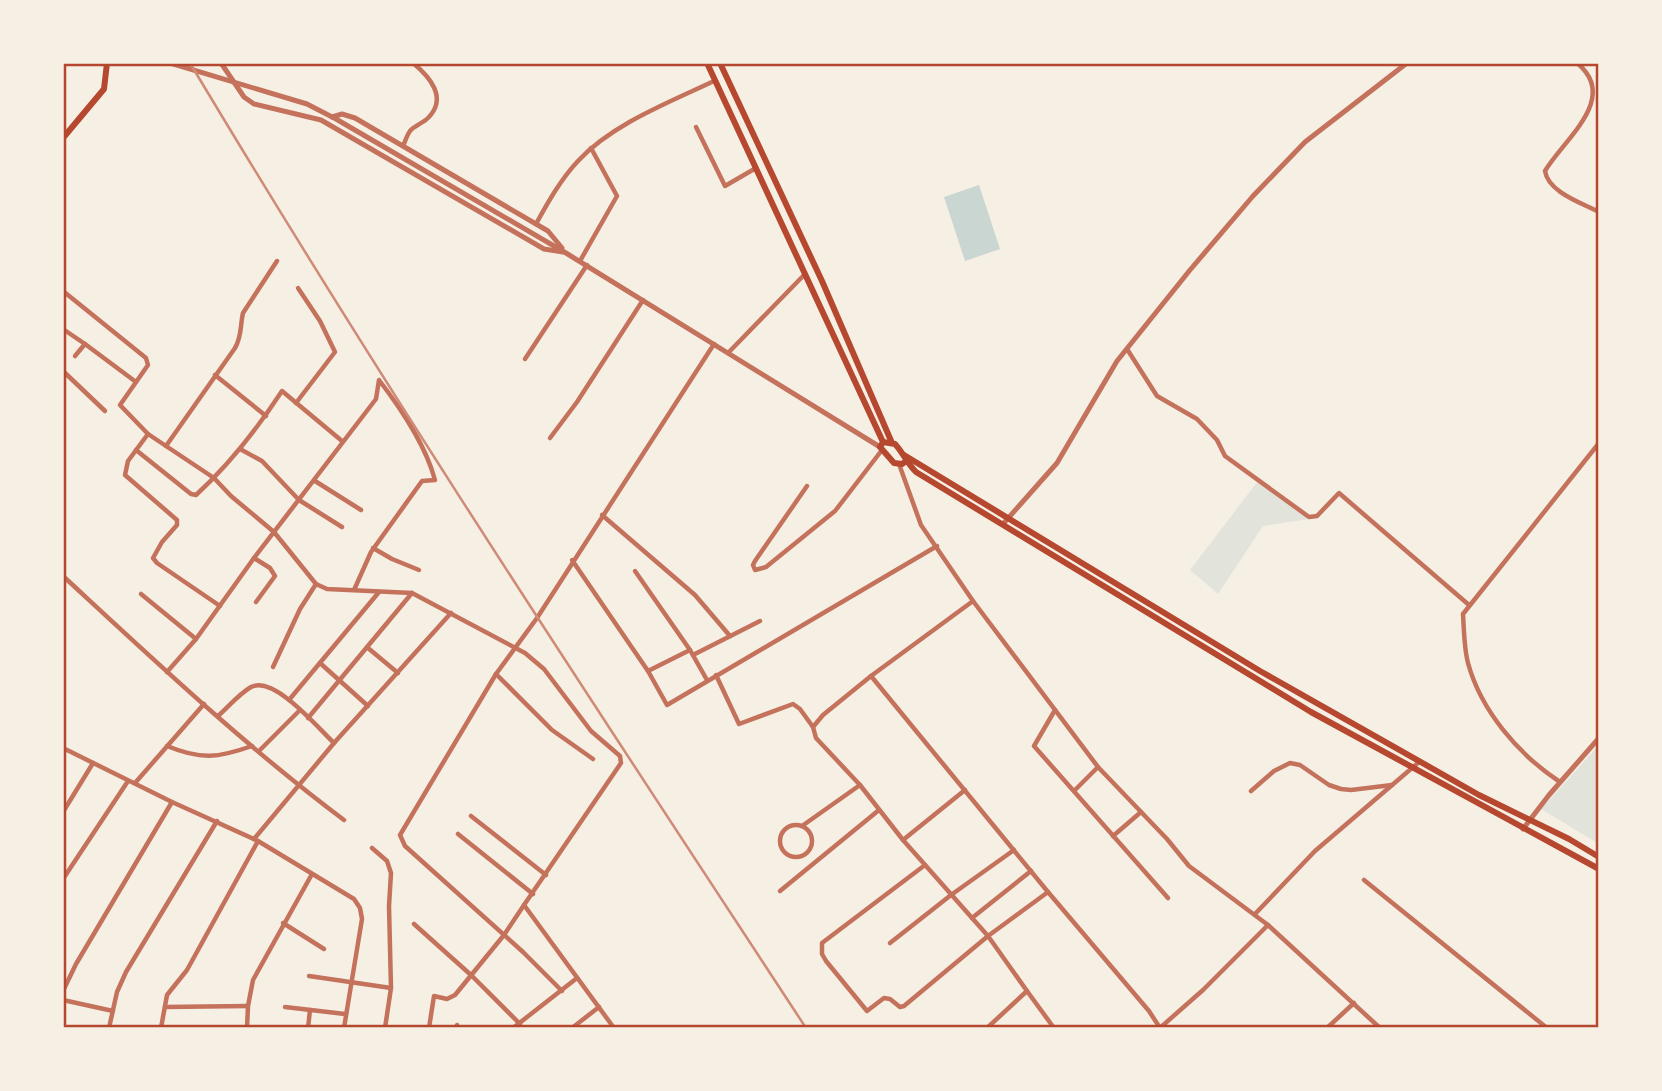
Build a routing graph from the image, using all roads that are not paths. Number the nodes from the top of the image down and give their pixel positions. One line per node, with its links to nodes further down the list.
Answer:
1 (107, 63): 12 (main road)
2 (170, 63): 18 (street)
3 (221, 63): 10 (street)
4 (414, 63): 13 (street)
5 (707, 63): 9 (main road)
6 (720, 63): 42 (main road)
7 (1407, 63): 29 (street)
8 (1577, 63): 16 (street)
9 (714, 80): 14 (street); 15 (main road)
10 (321, 120): 13 (street); 18 (street)
11 (696, 127): 15 (street)
12 (63, 138)
13 (403, 146): 17 (street)
14 (591, 148): 17 (street); 20 (street)
15 (756, 168): 22 (main road)
16 (1599, 212)
17 (536, 224): 18 (street)
18 (566, 253): 20 (street)
19 (277, 261): 34 (street)
20 (580, 261): 21 (street)
21 (587, 265): 25 (street); 32 (street)
22 (805, 274): 30 (street); 45 (main road)
23 (298, 288): 36 (street)
24 (63, 291): 35 (street)
25 (643, 300): 28 (street); 40 (street)
26 (63, 329): 27 (street)
27 (85, 344): 31 (street); 35 (street)
28 (714, 344): 30 (street); 54 (street)
29 (1127, 349): 55 (street); 73 (street)
30 (729, 352): 45 (street)
31 (75, 356)
32 (525, 359)
33 (63, 371): 37 (street)
34 (215, 375): 38 (street); 44 (street)
35 (136, 382): 39 (street)
36 (296, 402): 38 (street); 41 (street)
37 (105, 411)
38 (265, 416): 46 (street)
39 (148, 434): 44 (street); 47 (street)
40 (550, 438)
41 (342, 441): 50 (street); 60 (street)
42 (892, 443): 45 (main road); 48 (main road)
43 (1599, 443): 73 (street)
44 (166, 446): 49 (street)
45 (882, 446): 48 (main road); 51 (street)
46 (240, 449): 49 (street); 52 (street)
47 (136, 450): 49 (street); 74 (street)
48 (903, 460): 55 (main road); 56 (main road); 59 (street)
49 (214, 478): 58 (street)
50 (315, 481): 52 (street); 53 (street)
51 (807, 485)
52 (299, 500): 57 (street); 58 (street)
53 (361, 510)
54 (602, 515): 62 (street); 77 (street)
55 (1010, 517): 56 (street); 108 (main road)
56 (1003, 524): 110 (main road)
57 (342, 527)
58 (274, 532): 61 (street); 66 (street)
59 (937, 546): 71 (street); 88 (street)
60 (373, 548): 63 (street); 67 (street)
61 (254, 558): 72 (street); 74 (street)
62 (572, 560): 80 (street); 84 (street)
63 (419, 570)
64 (635, 571): 81 (street)
65 (63, 576): 85 (street)
66 (316, 584): 67 (street); 83 (street)
67 (354, 590): 68 (street)
68 (379, 592): 69 (street); 82 (street)
69 (412, 593): 75 (street); 79 (street)
70 (141, 594): 78 (street)
71 (973, 601): 89 (street); 96 (street)
72 (256, 602)
73 (1469, 605): 112 (street)
74 (220, 606): 78 (street)
75 (451, 613): 80 (street); 86 (street)
76 (760, 621): 77 (street)
77 (730, 636): 81 (street)
78 (196, 639): 85 (street)
79 (368, 648): 86 (street); 91 (street)
80 (513, 648): 87 (street); 141 (street)
81 (692, 653): 84 (street); 90 (street)
82 (320, 663): 91 (street); 92 (street)
83 (273, 667)
84 (648, 671): 90 (street)
85 (167, 672): 93 (street)
86 (398, 673): 94 (street)
87 (496, 674): 106 (street); 155 (street)
88 (716, 675): 90 (street); 99 (street)
89 (871, 676): 99 (street); 117 (street)
90 (708, 680)
91 (339, 682): 94 (street); 98 (street)
92 (289, 700): 95 (street); 97 (street)
93 (204, 704): 97 (street); 102 (street)
94 (368, 706): 101 (street)
95 (300, 710): 98 (street); 105 (street)
96 (1055, 710): 109 (street); 118 (street)
97 (218, 716): 103 (street)
98 (309, 719): 101 (street)
99 (813, 727): 114 (street)
100 (1599, 738): 112 (street)
101 (334, 743): 116 (street)
102 (167, 746): 103 (street); 113 (street)
103 (252, 746): 105 (street)
104 (63, 748): 107 (street)
105 (259, 751): 116 (street)
106 (593, 759)
107 (93, 762): 111 (street); 122 (street)
108 (1419, 762): 110 (street); 126 (main road)
109 (1098, 767): 118 (street); 123 (street)
110 (1414, 768): 115 (street); 129 (main road)
111 (128, 780): 113 (street); 142 (street)
112 (1560, 782): 126 (street)
113 (135, 783): 120 (street)
114 (860, 785): 121 (street); 128 (street)
115 (1393, 785): 119 (street); 150 (street)
116 (299, 786): 125 (street); 132 (street)
117 (965, 790): 133 (street); 135 (street)
118 (1074, 791): 131 (street)
119 (1251, 791)
120 (172, 802): 127 (street); 164 (street)
121 (879, 810): 133 (street); 144 (street)
122 (63, 812)
123 (1141, 812): 131 (street); 150 (street)
124 (471, 816): 141 (street)
125 (344, 820)
126 (1530, 820): 129 (street); 136 (main road)
127 (217, 821): 132 (street); 174 (street)
128 (802, 826): 128 (street)
129 (1523, 829): 138 (main road)
130 (458, 834): 146 (street)
131 (1113, 836): 148 (street)
132 (256, 840): 140 (street); 170 (street)
133 (903, 840): 137 (street)
134 (372, 848): 163 (street)
135 (1014, 850): 139 (street); 147 (street)
136 (1599, 857)
137 (925, 865): 147 (street); 156 (street)
138 (1599, 869)
139 (1031, 871): 145 (street); 151 (street)
140 (312, 874): 152 (street); 162 (street)
141 (546, 875): 146 (street)
142 (63, 879)
143 (1364, 880): 192 (street)
144 (780, 891)
145 (1048, 892): 156 (street); 189 (street)
146 (533, 894): 149 (street)
147 (951, 895): 151 (street); 157 (street)
148 (1167, 898)
149 (524, 905): 155 (street); 161 (street)
150 (1255, 914): 154 (street)
151 (972, 918): 156 (street)
152 (284, 923): 158 (street); 169 (street)
153 (414, 924): 159 (street)
154 (1268, 925): 168 (street); 189 (street)
155 (504, 935): 159 (street); 165 (street)
156 (988, 936): 166 (street)
157 (890, 943)
158 (324, 949)
159 (471, 975): 176 (street); 183 (street)
160 (309, 976): 162 (street)
161 (577, 978): 165 (street); 172 (street)
162 (351, 982): 163 (street); 175 (street)
163 (391, 988): 182 (street)
164 (63, 991)
165 (562, 991): 176 (street)
166 (1027, 991): 187 (street); 188 (street)
167 (63, 1000): 174 (street)
168 (1354, 1003): 190 (street); 191 (street)
169 (248, 1006): 170 (street); 179 (street)
170 (165, 1007): 178 (street)
171 (285, 1007): 173 (street)
172 (599, 1007): 185 (street); 186 (street)
173 (310, 1010): 175 (street); 180 (street)
174 (113, 1011): 177 (street)
175 (345, 1014): 181 (street)
176 (520, 1024): 184 (street)
177 (109, 1028)
178 (161, 1028)
179 (247, 1028)
180 (308, 1028)
181 (344, 1028)
182 (385, 1028)
183 (429, 1028)
184 (513, 1028)
185 (572, 1028)
186 (614, 1028)
187 (987, 1028)
188 (1054, 1028)
189 (1160, 1028)
190 (1327, 1028)
191 (1380, 1028)
192 (1547, 1028)

